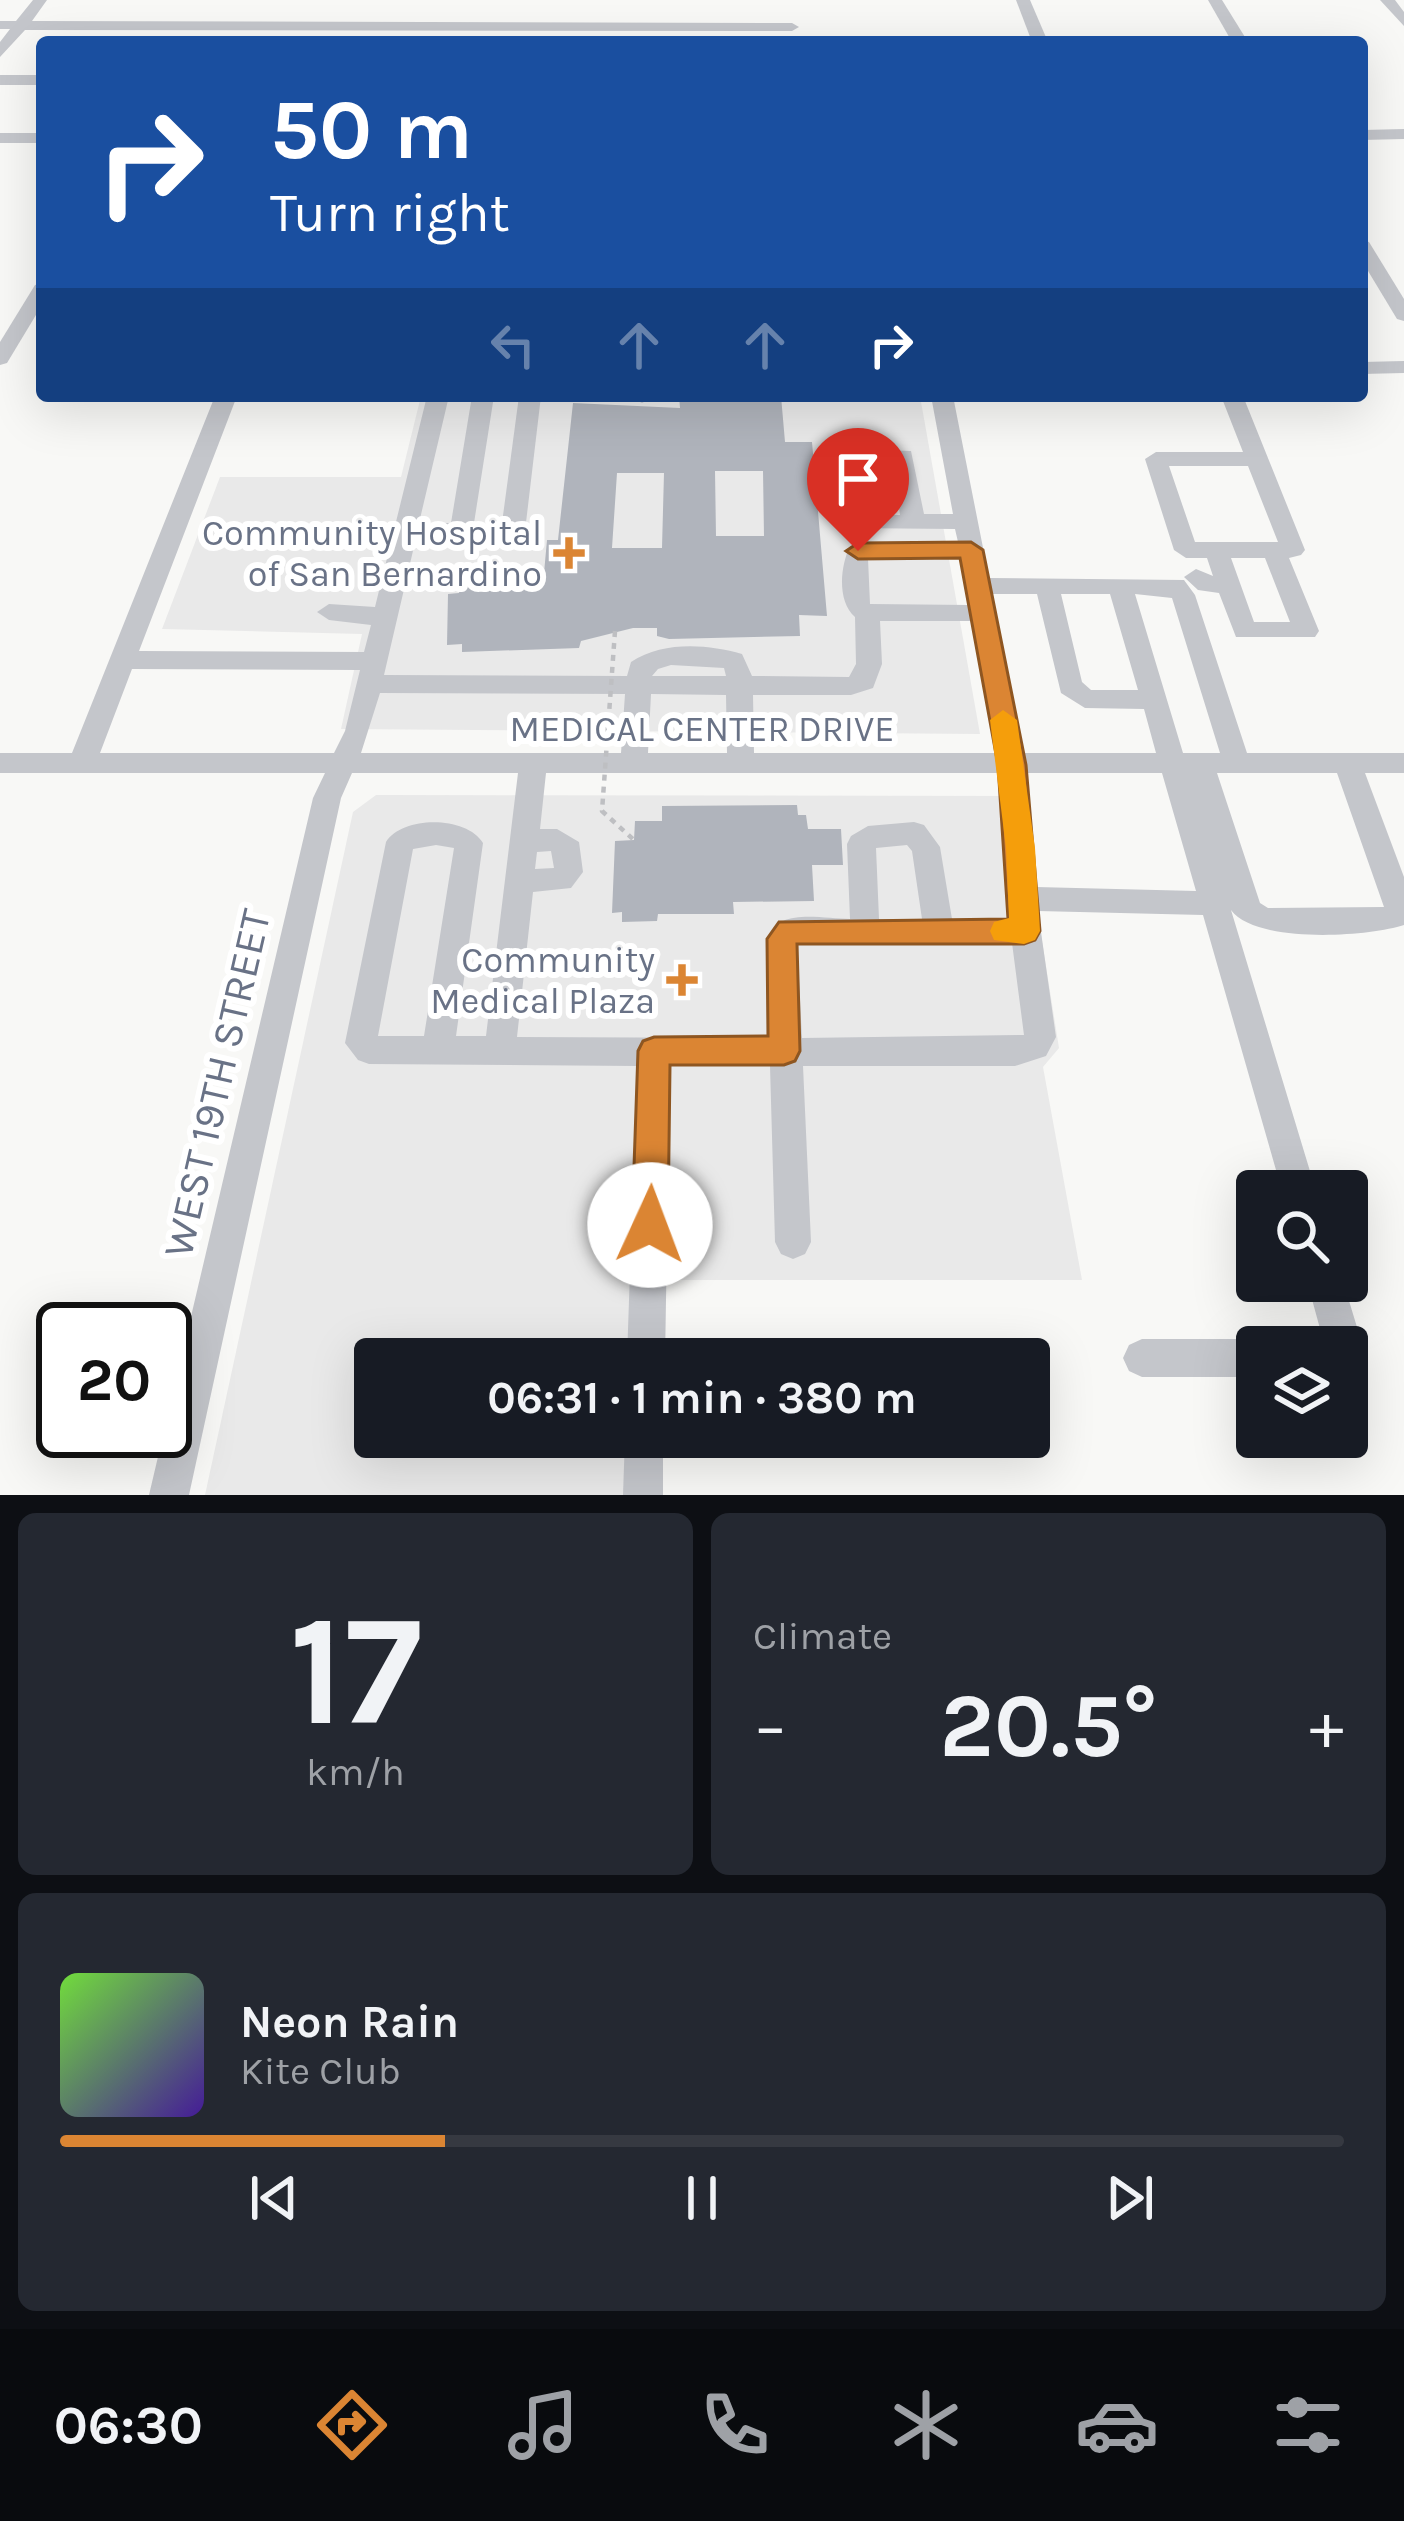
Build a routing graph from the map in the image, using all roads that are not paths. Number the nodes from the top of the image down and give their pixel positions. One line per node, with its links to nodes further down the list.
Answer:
1 (40, 0): 7 (street)
2 (1024, 0): 10 (street)
3 (1214, 0): 11 (street)
4 (1387, 0): 5 (street)
5 (1404, 22)
6 (0, 26): 7 (street)
7 (20, 26): 8 (street); 12 (street)
8 (368, 27): 9 (street)
9 (793, 27)
10 (1038, 36)
11 (1236, 36)
12 (0, 52)
13 (0, 80): 14 (street)
14 (36, 80)
15 (1404, 134): 16 (street)
16 (1368, 135)
17 (0, 138): 18 (street)
18 (36, 138)
19 (1368, 256): 21 (street)
20 (36, 299): 22 (street)
21 (1404, 315)
22 (0, 359)
23 (1404, 367): 24 (street)
24 (1368, 368)
25 (224, 402): 49 (street)
26 (437, 402): 35 (street, WEST 19TH STREET)
27 (482, 402): 34 (street)
28 (529, 402): 34 (street)
29 (943, 402): 33 (street)
30 (1234, 402): 31 (street)
31 (1257, 459): 37 (street); 39 (street)
32 (913, 521): 33 (street)
33 (965, 521): 36 (street)
34 (461, 530): 35 (street)
35 (409, 531): 46 (street, WEST 19TH STREET)
36 (971, 550): 43 (street); 47 (street)
37 (1186, 550): 38 (street); 40 (street)
38 (1216, 550): 39 (street); 42 (street)
39 (1274, 550): 42 (street)
40 (1185, 581): 41 (street); 42 (street); 61 (street)
41 (1120, 585): 44 (street); 53 (street)
42 (1228, 585)
43 (978, 586): 44 (street); 48 (street)
44 (1047, 586): 53 (street)
45 (329, 612): 46 (street)
46 (383, 613): 50 (street, WEST 19TH STREET)
47 (867, 613): 48 (street); 51 (street)
48 (983, 613): 64 (street)
49 (123, 660): 50 (street); 55 (street)
50 (374, 673): 52 (street); 56 (street, WEST 19TH STREET)
51 (739, 685): 52 (street); 59 (street)
52 (639, 686): 58 (street)
53 (1155, 700): 60 (street)
54 (0, 763): 55 (street, MEDICAL CENTER DRIVE)
55 (82, 764): 56 (street, MEDICAL CENTER DRIVE)
56 (340, 764): 57 (street, MEDICAL CENTER DRIVE); 82 (street, WEST 19TH STREET)
57 (533, 764): 58 (street, MEDICAL CENTER DRIVE); 65 (street)
58 (634, 764): 59 (street, MEDICAL CENTER DRIVE)
59 (741, 764): 64 (street, MEDICAL CENTER DRIVE)
60 (1188, 764): 61 (street, MEDICAL CENTER DRIVE); 62 (street); 64 (street, MEDICAL CENTER DRIVE); 68 (street)
61 (1237, 764): 62 (street, MEDICAL CENTER DRIVE)
62 (1346, 764): 63 (street, MEDICAL CENTER DRIVE)
63 (1404, 764)
64 (1012, 765): 67 (street)
65 (524, 841): 66 (street); 66 (street)
66 (519, 881): 72 (street)
67 (1021, 897): 68 (street); 71 (street)
68 (1215, 903): 76 (street)
69 (865, 930): 70 (street); 70 (street); 75 (street)
70 (939, 931): 71 (street)
71 (1024, 931): 75 (street)
72 (500, 1049): 73 (street); 74 (street)
73 (438, 1050): 73 (street)
74 (654, 1051): 75 (street); 78 (street)
75 (784, 1051): 77 (street)
76 (1293, 1170)
77 (793, 1243)
78 (647, 1338)
79 (1142, 1358): 80 (street)
80 (1236, 1358)
81 (644, 1458): 83 (street)
82 (169, 1495)
83 (643, 1495)

